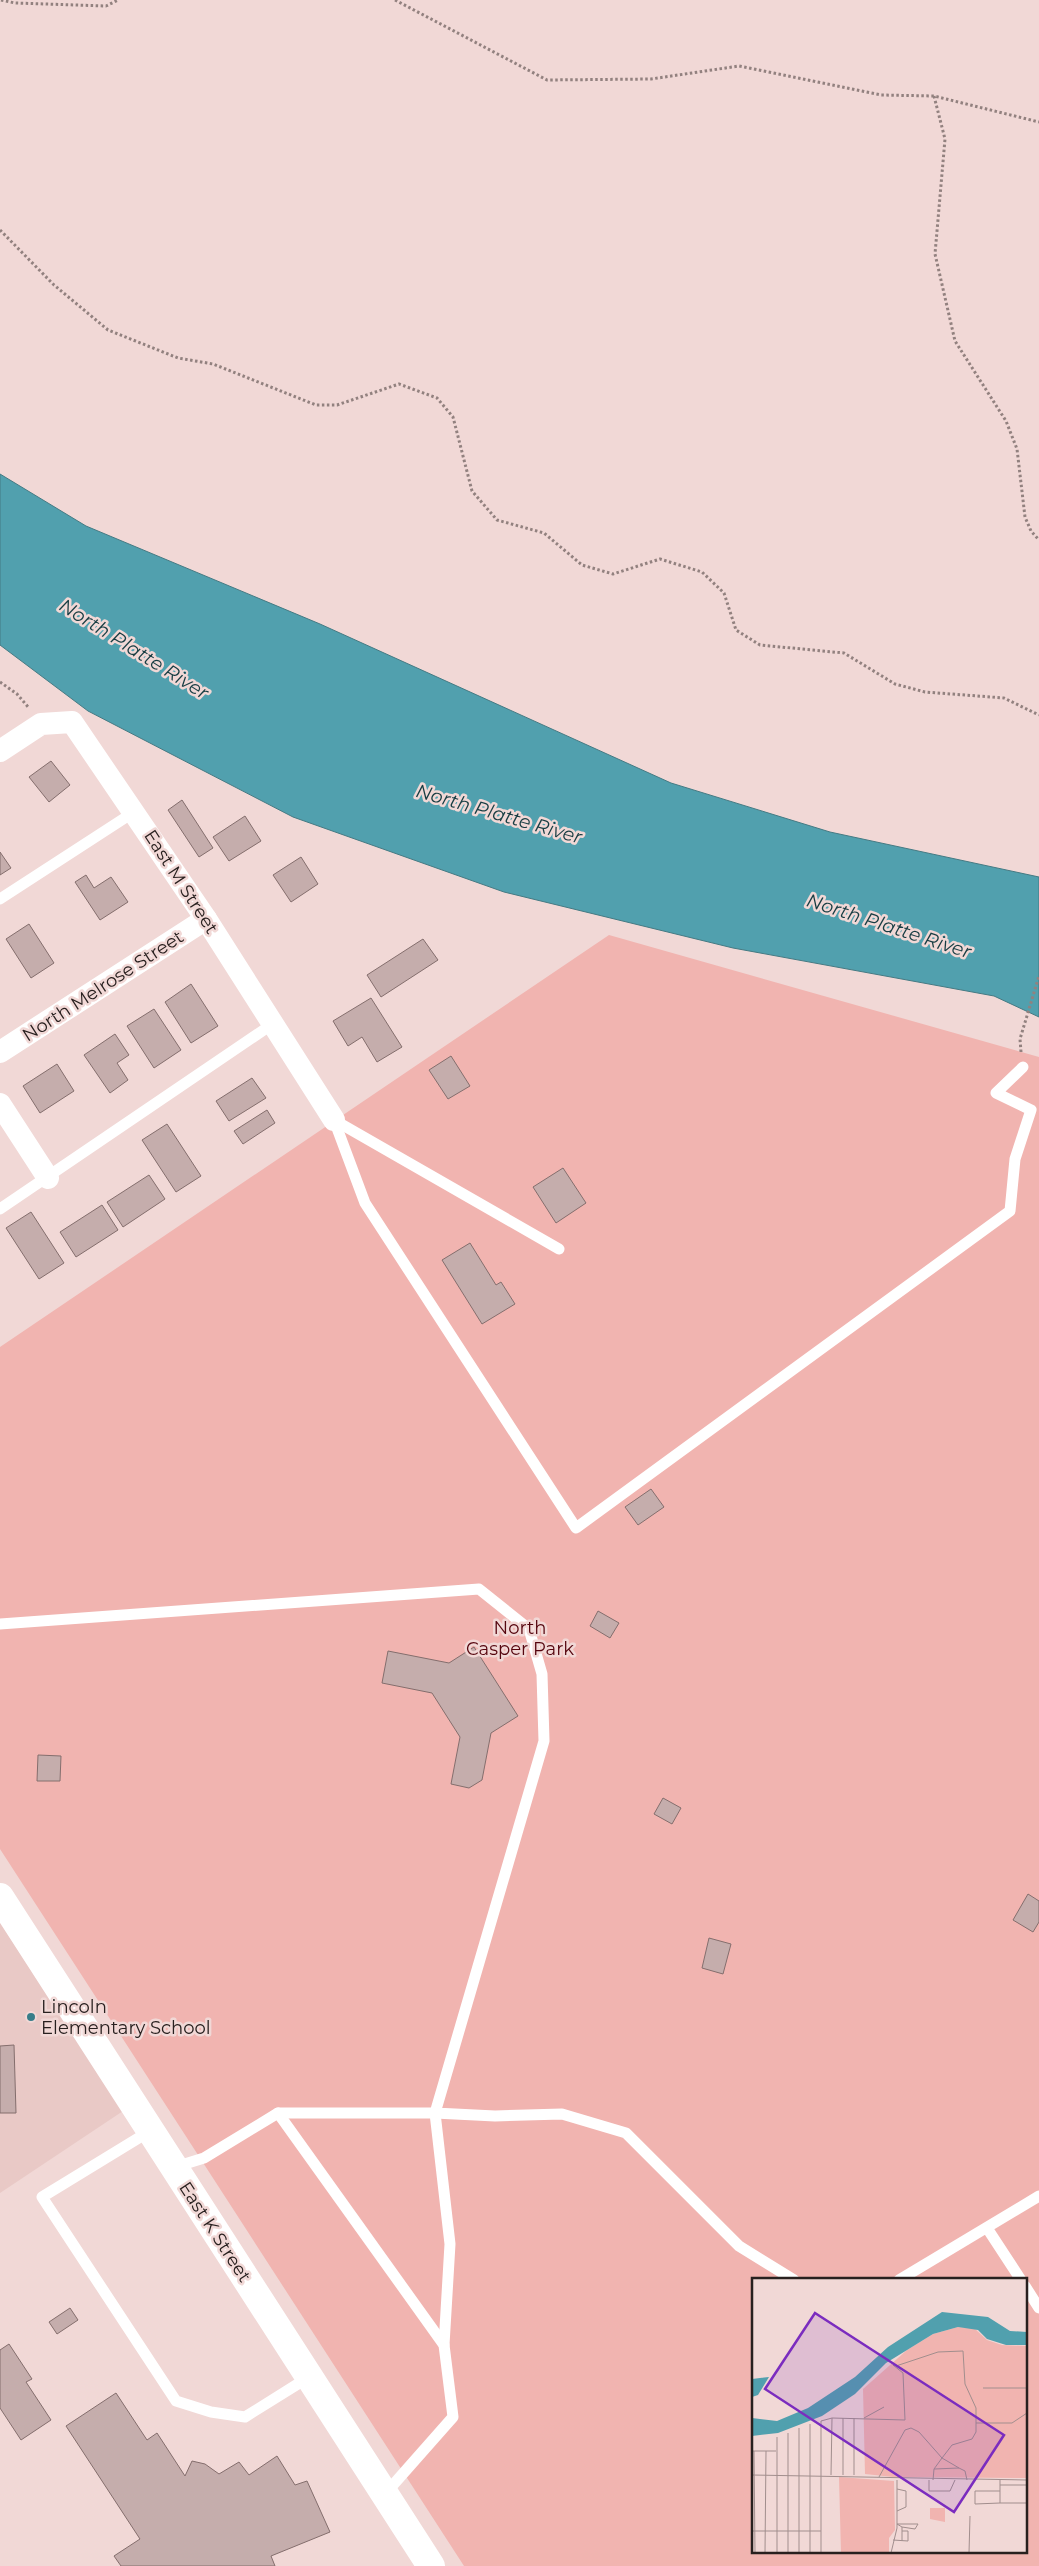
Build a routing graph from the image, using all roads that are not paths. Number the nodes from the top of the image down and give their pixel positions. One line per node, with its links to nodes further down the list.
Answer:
1 (0, 751): 2 (street, East M Street)
2 (134, 812): 3 (lane); 4 (street, East M Street)
3 (0, 898)
4 (206, 919): 5 (street, East M Street); 6 (street, North Melrose Street)
5 (271, 1025): 10 (street, East M Street); 11 (lane)
6 (0, 1052)
7 (1023, 1067): 9 (lane)
8 (0, 1104): 11 (street)
9 (1035, 1113): 10 (lane)
10 (334, 1120): 13 (lane)
11 (48, 1178): 12 (lane)
12 (0, 1209)
13 (559, 1249)
14 (0, 1624): 17 (lane)
15 (0, 1897): 18 (street, East K Street)
16 (278, 2113): 17 (lane); 19 (lane); 27 (lane)
17 (435, 2113): 22 (lane); 27 (lane)
18 (150, 2131): 19 (street, East K Street); 28 (lane)
19 (173, 2168): 28 (street, East K Street)
20 (1039, 2196): 21 (lane)
21 (987, 2228): 23 (lane); 24 (lane)
22 (791, 2278)
23 (902, 2278)
24 (1020, 2278)
25 (1026, 2288): 26 (lane)
26 (1039, 2308)
27 (444, 2344): 29 (lane)
28 (309, 2377): 29 (street, East K Street)
29 (385, 2494): 30 (street, East K Street)
30 (431, 2566)

